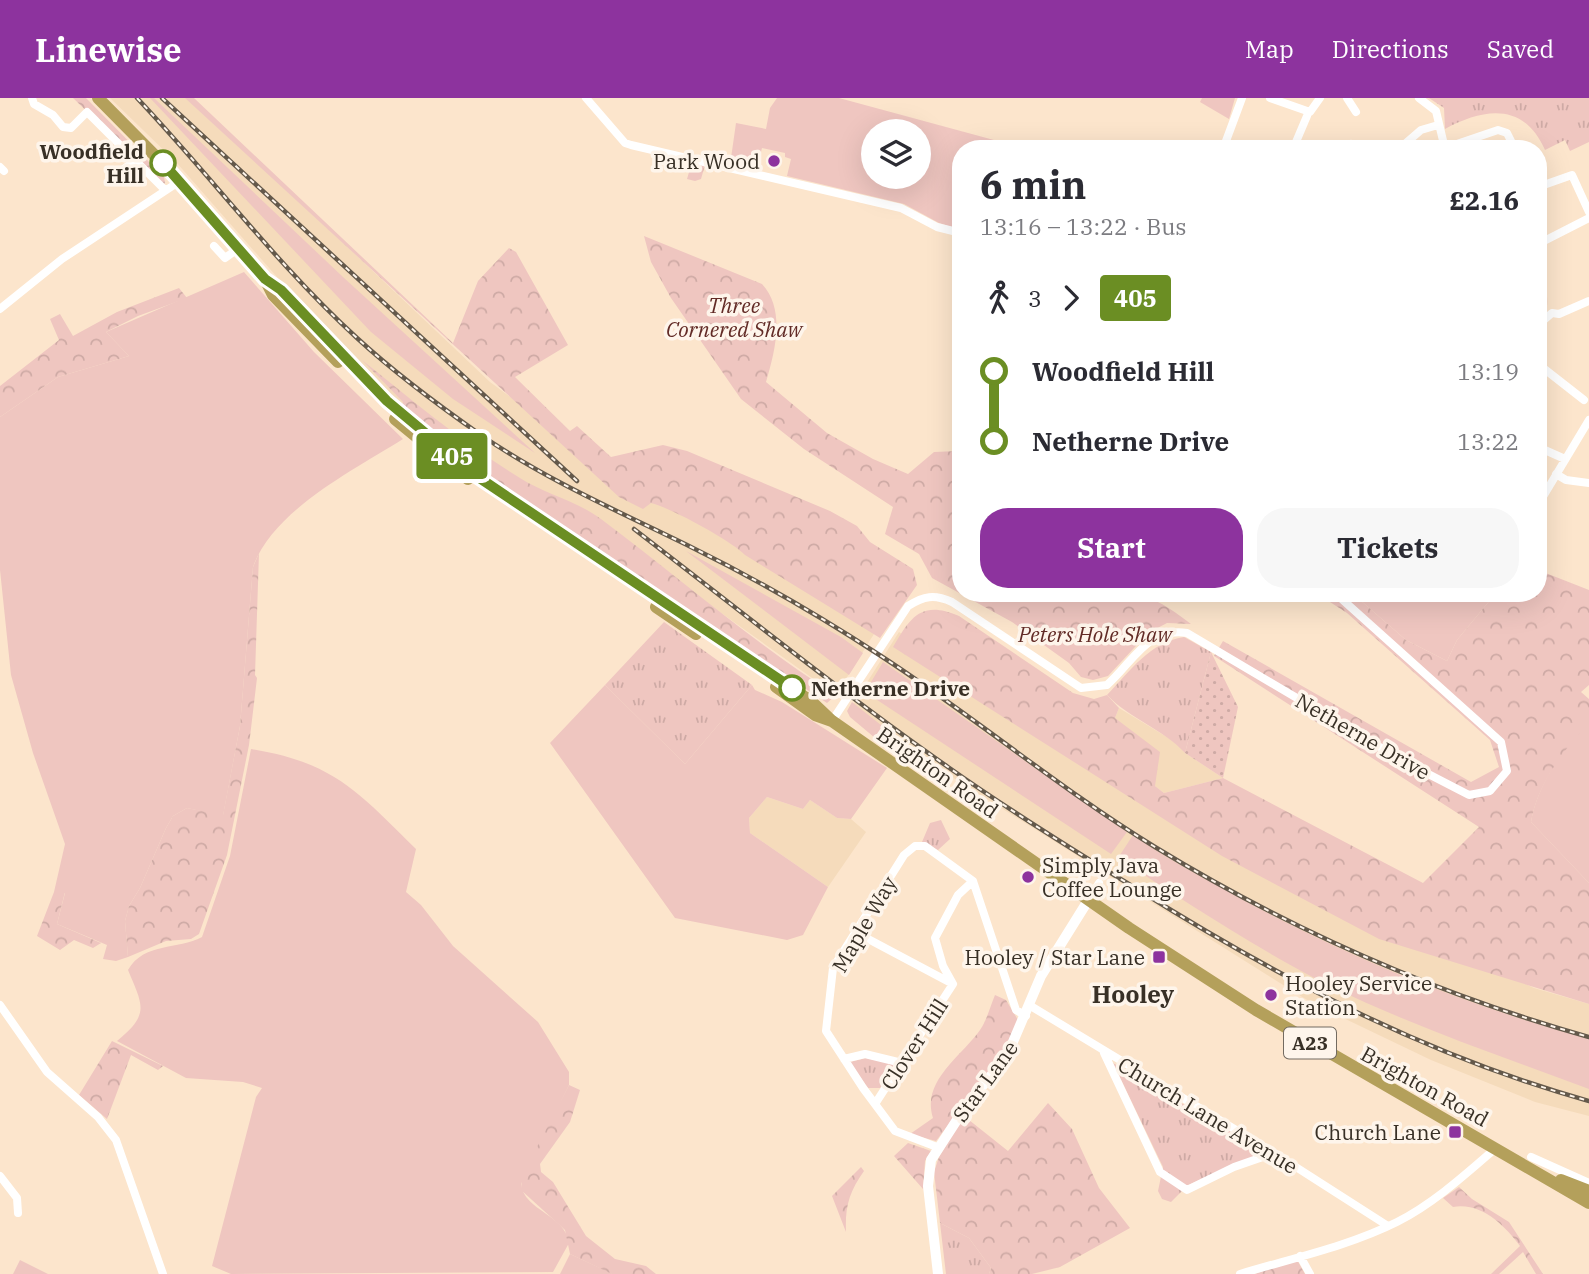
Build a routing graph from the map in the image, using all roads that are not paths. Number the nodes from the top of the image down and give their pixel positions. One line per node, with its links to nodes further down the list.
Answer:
1 (32, 98): 18 (street)
2 (98, 98): 20 (highway, Brighton Road / A23)
3 (586, 98): 25 (street)
4 (1242, 98): 12 (street)
5 (1269, 98): 6 (street)
6 (1320, 98)
7 (1347, 98): 9 (street)
8 (1419, 98): 11 (street)
9 (1356, 111)
10 (1307, 116): 13 (street)
11 (1438, 125): 14 (street); 15 (street)
12 (1227, 140)
13 (1297, 140)
14 (1409, 140)
15 (1443, 140)
16 (1469, 140): 17 (street)
17 (1510, 140)
18 (136, 160): 19 (street); 22 (street)
19 (113, 177)
20 (180, 181): 22 (street); 28 (highway, Brighton Road / A23)
21 (1547, 184): 23 (street)
22 (164, 190): 30 (street)
23 (1589, 212)
24 (1589, 218): 26 (street)
25 (952, 231)
26 (1547, 240)
27 (214, 246): 28 (street)
28 (239, 248): 41 (highway, Brighton Road / A23)
29 (1589, 301): 31 (street)
30 (0, 309)
31 (1547, 317)
32 (1547, 371): 33 (street)
33 (1584, 401)
34 (1589, 420): 36 (street)
35 (1547, 451): 36 (street)
36 (1565, 459): 37 (street)
37 (1556, 474): 38 (street); 39 (street)
38 (1589, 483)
39 (1547, 490)
40 (1345, 602): 41 (street, Netherne Drive)
41 (832, 721): 44 (highway, Brighton Road / A23)
42 (973, 881): 45 (street, Maple Way); 46 (street); 48 (street)
43 (1099, 883): 44 (street)
44 (1087, 902): 48 (street, Star Lane); 54 (highway, Brighton Road / A23)
45 (855, 932): 46 (street); 50 (street, Maple Way)
46 (953, 985): 51 (street, Clover Hill)
47 (0, 1005): 64 (street)
48 (1027, 1010): 49 (street, Church Lane Avenue); 53 (street, Star Lane)
49 (1104, 1053): 55 (street, Church Lane Avenue); 55 (street)
50 (844, 1059): 51 (street); 52 (street, Maple Way)
51 (902, 1063): 52 (street, Clover Hill)
52 (875, 1104): 53 (street, Maple Way)
53 (937, 1147): 65 (street, Star Lane)
54 (1496, 1148): 56 (highway, Brighton Road / A23); 62 (street)
55 (1274, 1153): 62 (street, Church Lane Avenue)
56 (1528, 1161): 58 (street, Brighton Road); 59 (highway, Brighton Road / A23); 60 (highway, Brighton Road / A23)
57 (0, 1176): 61 (street)
58 (1589, 1183)
59 (1589, 1191)
60 (1589, 1203)
61 (18, 1213)
62 (1388, 1226): 63 (street)
63 (1300, 1256): 66 (street); 67 (street)
64 (163, 1274)
65 (938, 1274)
66 (1240, 1274)
67 (1310, 1274)

